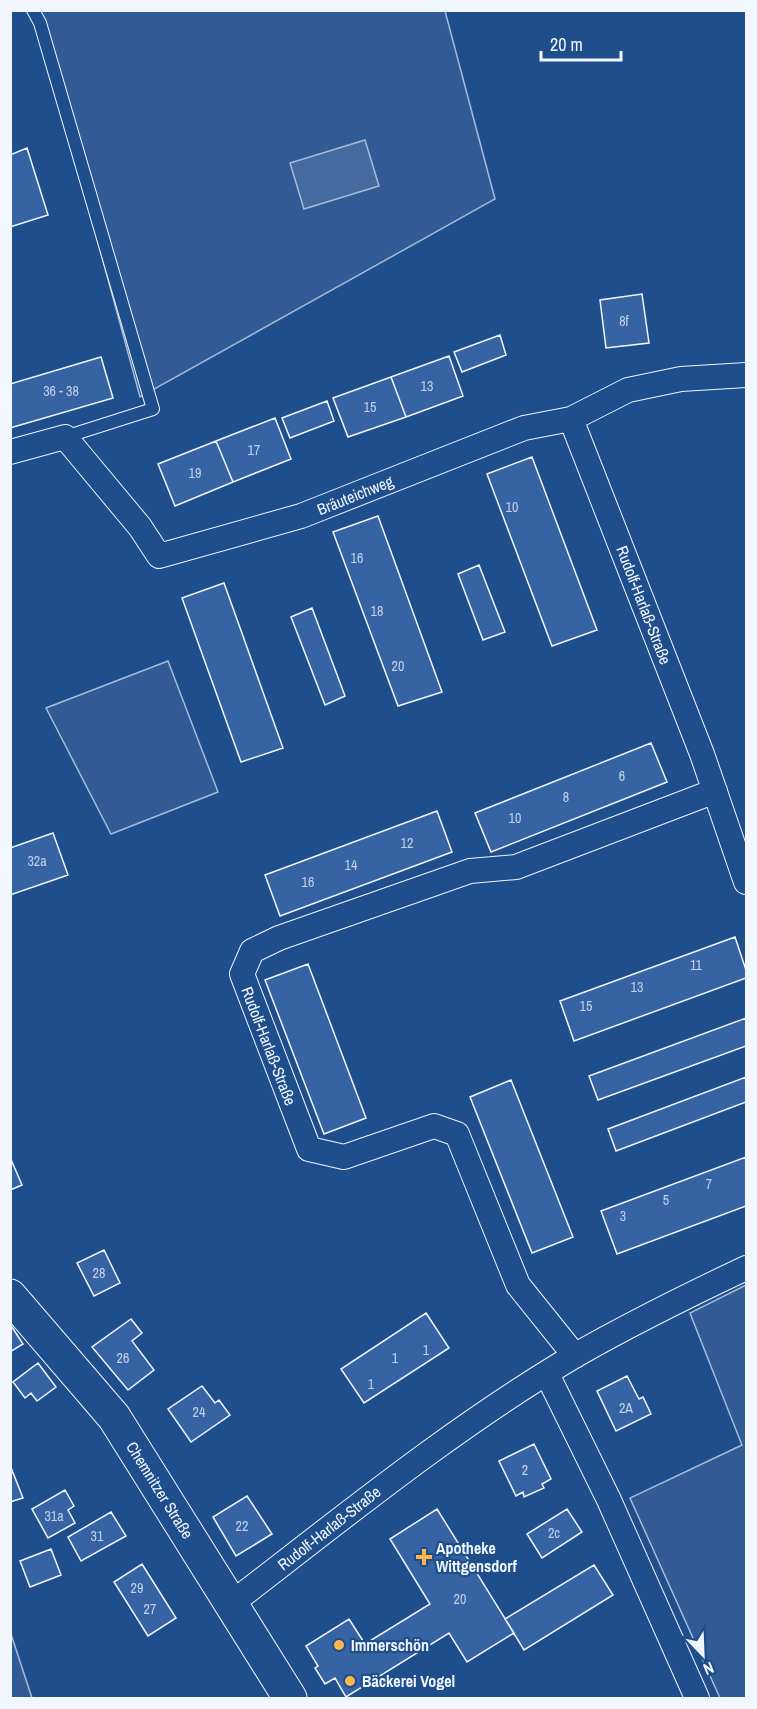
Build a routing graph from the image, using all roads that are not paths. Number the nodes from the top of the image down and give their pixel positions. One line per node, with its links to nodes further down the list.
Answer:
1 (33, 10): 4 (lane)
2 (747, 375): 3 (street, Bräuteichweg)
3 (571, 419): 4 (street, Bräuteichweg); 6 (street, Rudolf-Harlaß-Straße)
4 (65, 437): 5 (street)
5 (10, 452)
6 (715, 791): 7 (street, Rudolf-Harlaß-Straße); 10 (street, Rudolf-Harlaß-Straße)
7 (747, 882)
8 (747, 1268): 10 (street, Rudolf-Harlaß-Straße)
9 (10, 1296): 12 (street, Chemnitzer Straße)
10 (575, 1356): 11 (street, Rudolf-Harlaß-Straße)
11 (547, 1374): 12 (street, Rudolf-Harlaß-Straße); 14 (street)
12 (232, 1603): 13 (street, Chemnitzer Straße)
13 (290, 1698)
14 (697, 1698)

